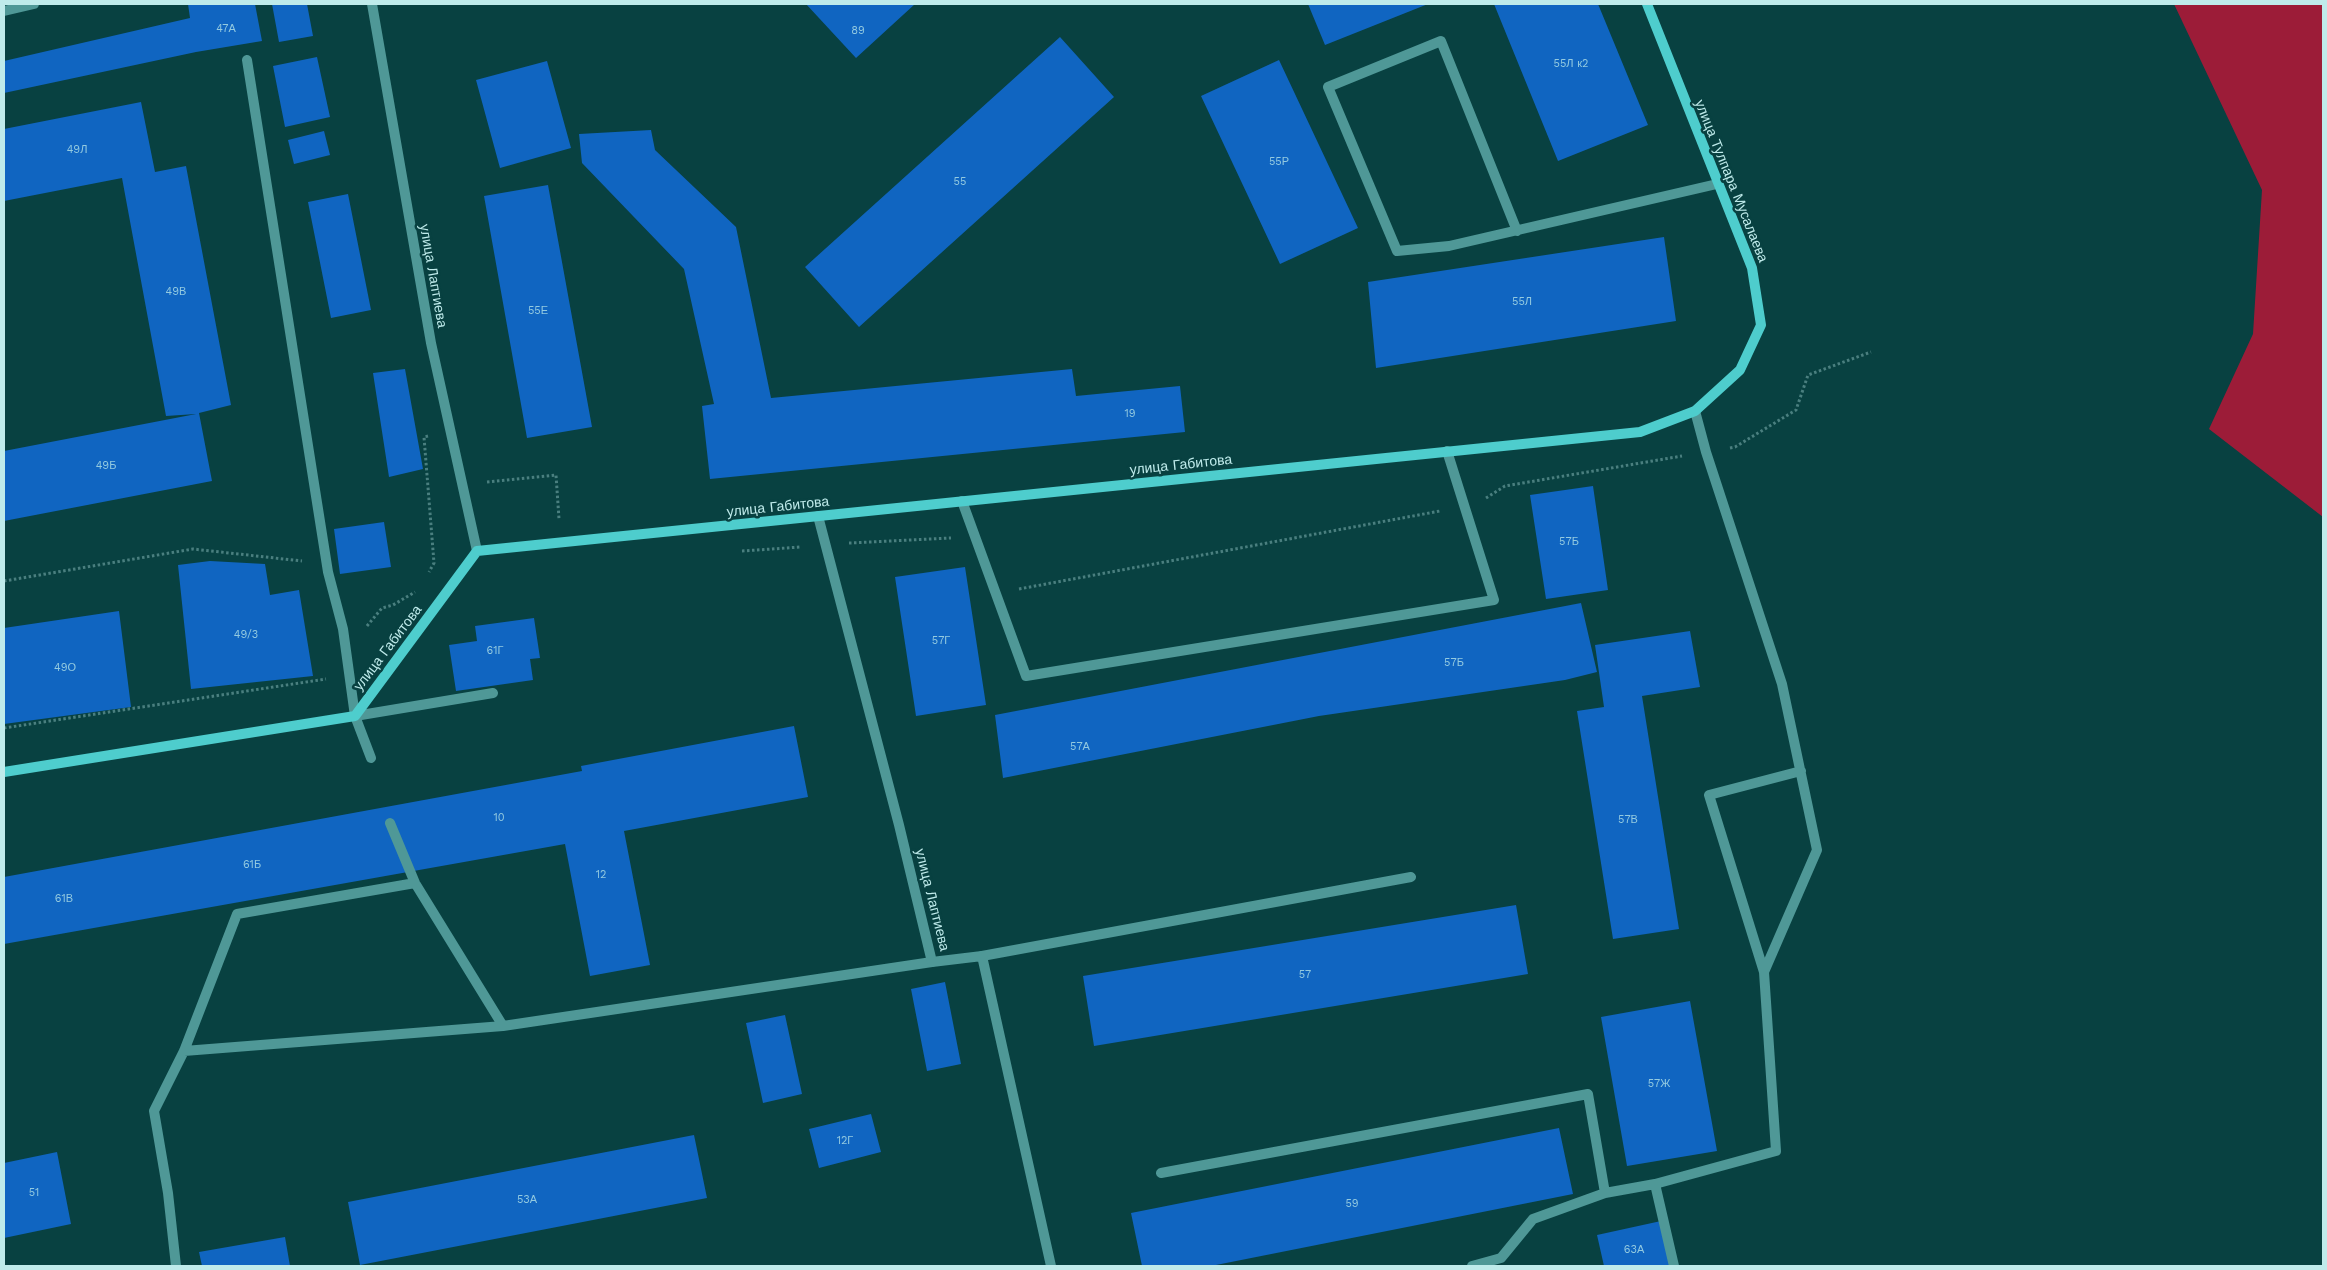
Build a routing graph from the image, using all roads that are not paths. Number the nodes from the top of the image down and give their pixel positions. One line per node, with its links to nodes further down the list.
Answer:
1 (34, 4): 4 (street)
2 (372, 4): 13 (street, улица Лаптиева)
3 (1647, 4): 6 (street, улица Тулпара Мусалаева)
4 (4, 11)
5 (247, 60): 15 (street)
6 (1717, 184): 7 (street); 8 (street, улица Тулпара Мусалаева)
7 (1517, 230): 7 (street)
8 (1696, 412): 9 (street, улица Тулпара Мусалаева); 17 (street)
9 (1640, 432): 10 (street, улица Габитова)
10 (1446, 452): 11 (street, улица Габитова); 11 (street)
11 (962, 501): 12 (street, улица Габитова)
12 (818, 516): 13 (street, улица Габитова); 23 (street, улица Лаптиева)
13 (477, 552): 15 (street, улица Габитова)
14 (493, 693): 15 (street)
15 (355, 716): 16 (street); 18 (street)
16 (370, 758)
17 (1801, 771): 24 (street); 24 (street)
18 (4, 772)
19 (390, 823): 21 (street)
20 (1411, 877): 22 (street, улица Лаптиева)
21 (415, 883): 25 (street); 26 (street)
22 (982, 956): 23 (street, улица Лаптиева); 31 (street)
23 (932, 962): 25 (street)
24 (1764, 972): 28 (street)
25 (503, 1026): 26 (street)
26 (184, 1052): 30 (street)
27 (1161, 1173): 29 (street)
28 (1654, 1184): 29 (street); 33 (street)
29 (1605, 1193): 32 (street)
30 (176, 1266)
31 (1051, 1266)
32 (1472, 1266)
33 (1674, 1266)

